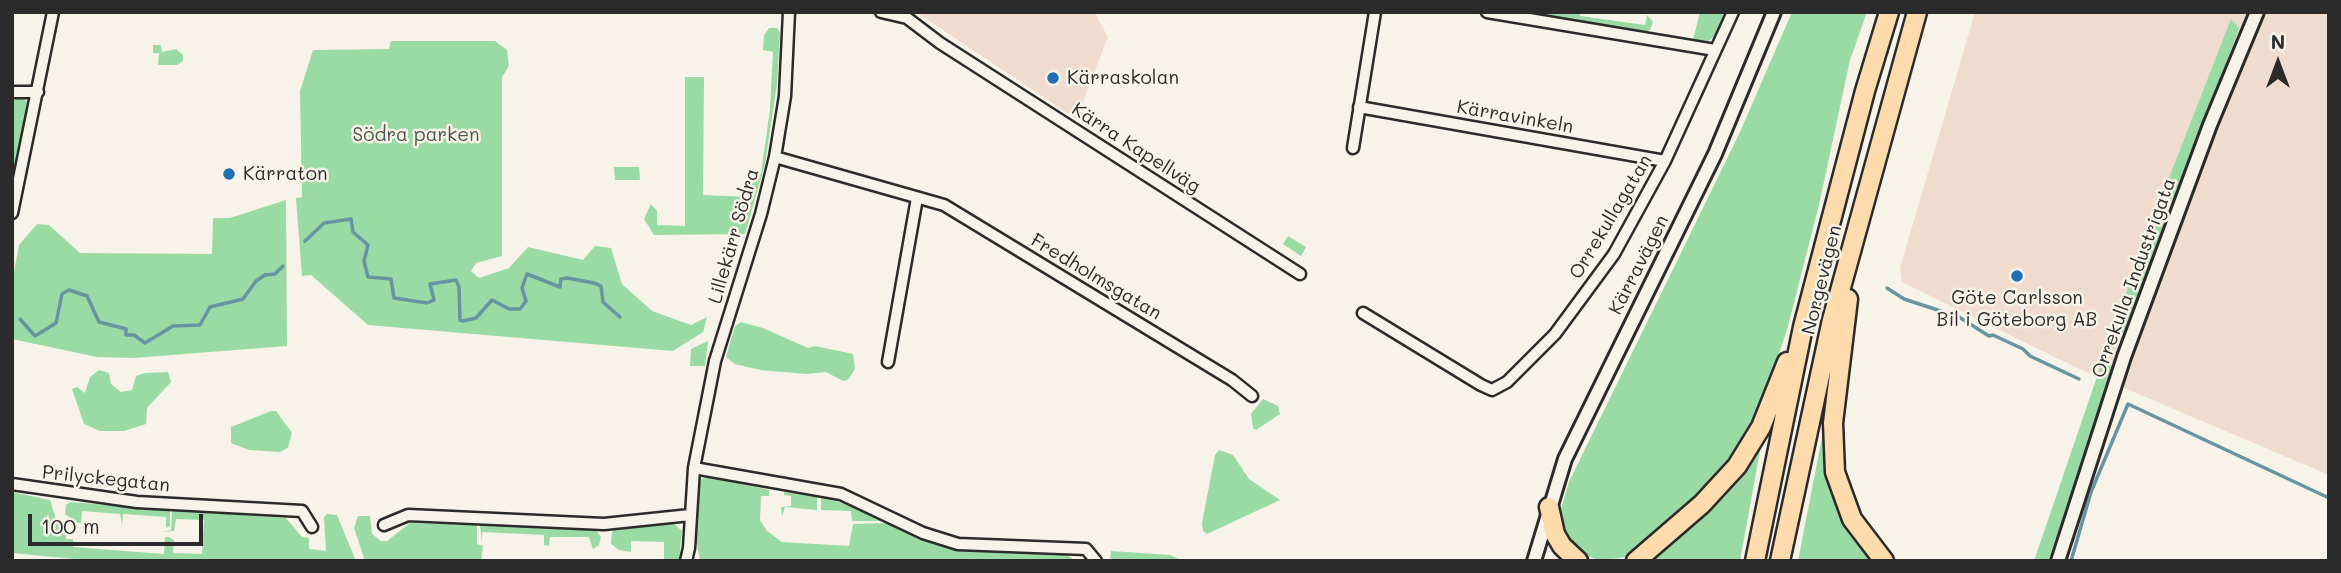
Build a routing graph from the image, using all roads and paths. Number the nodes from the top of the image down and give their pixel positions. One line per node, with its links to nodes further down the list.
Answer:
1 (53, 12): 13 (street)
2 (789, 12): 16 (street, Lillekärr Södra)
3 (881, 12): 21 (street, Kärra Kapellväg)
4 (1375, 12): 14 (street)
5 (1487, 12): 11 (street)
6 (1733, 12): 11 (street, Orrekullagatan)
7 (1774, 12): 28 (street, Kärravägen)
8 (1889, 12): 23 (highway, Norgevägen)
9 (1917, 12): 19 (highway, Norgevägen)
10 (2257, 12): 44 (street, Orrekulla Industrigata)
11 (1715, 50): 17 (street, Orrekullagatan)
12 (12, 92): 13 (street)
13 (38, 92): 20 (street)
14 (1359, 107): 15 (street); 17 (street, Kärravinkeln)
15 (1353, 148)
16 (775, 157): 18 (street, Fredholmsgatan); 26 (street, Lillekärr Södra)
17 (1665, 161): 22 (street, Orrekullagatan)
18 (917, 198): 24 (street); 25 (street, Fredholmsgatan)
19 (1860, 212): 42 (highway, Norgevägen); 43 (highway)
20 (12, 213)
21 (1300, 274)
22 (1363, 313)
23 (1803, 327): 40 (highway); 41 (highway, Norgevägen)
24 (888, 362)
25 (1252, 396)
26 (694, 468): 29 (street, Lillekärr Södra); 36 (street)
27 (12, 484): 31 (street, Prilyckegatan)
28 (1549, 507): 32 (street, Kärravägen); 39 (highway)
29 (690, 516): 30 (street); 33 (street, Lillekärr Södra)
30 (384, 525)
31 (312, 527)
32 (1541, 537): 37 (street, Kärravägen); 38 (street, Kärravägen)
33 (690, 548): 34 (street, Lillekärr Södra); 35 (street, Lillekärr Södra)
34 (686, 561)
35 (693, 561)
36 (1096, 561)
37 (1534, 561)
38 (1542, 561)
39 (1578, 561)
40 (1636, 561)
41 (1755, 561)
42 (1780, 561)
43 (1884, 561)
44 (2058, 561)

